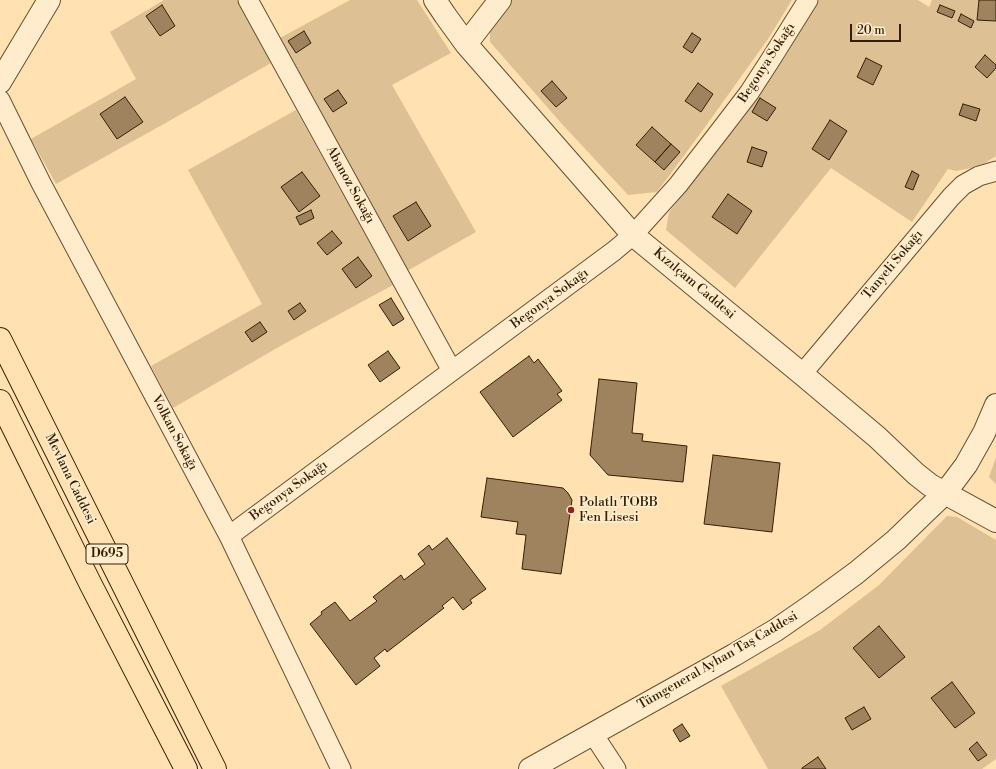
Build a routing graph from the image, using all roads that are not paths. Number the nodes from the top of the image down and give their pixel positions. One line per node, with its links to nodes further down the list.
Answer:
1 (49, 0): 7 (street)
2 (248, 0): 12 (street, Abanoz Sokağı)
3 (435, 0): 6 (street, Kızılçam Caddesi)
4 (500, 0): 6 (street)
5 (808, 0): 10 (street, Begonya Sokağı)
6 (466, 44): 10 (street, Kızılçam Caddesi)
7 (0, 82)
8 (0, 100): 18 (street, Volkan Sokağı)
9 (996, 172): 13 (street, Tanyeli Sokağı)
10 (633, 235): 12 (street, Begonya Sokağı); 13 (street, Kızılçam Caddesi)
11 (0, 339): 21 (main road, Mevlana Caddesi / D695)
12 (452, 371): 18 (street, Begonya Sokağı)
13 (802, 374): 16 (street, Kızılçam Caddesi)
14 (0, 401): 20 (main road, D695)
15 (996, 405): 16 (street, Tümgeneral Ayhan Taş Caddesi)
16 (944, 493): 17 (street, Kızılçam Caddesi); 19 (street, Tümgeneral Ayhan Taş Caddesi)
17 (996, 521)
18 (229, 536): 22 (street, Volkan Sokağı)
19 (593, 734): 23 (street, Tümgeneral Ayhan Taş Caddesi); 24 (street)
20 (186, 769)
21 (215, 769)
22 (341, 769)
23 (530, 769)
24 (616, 769)

